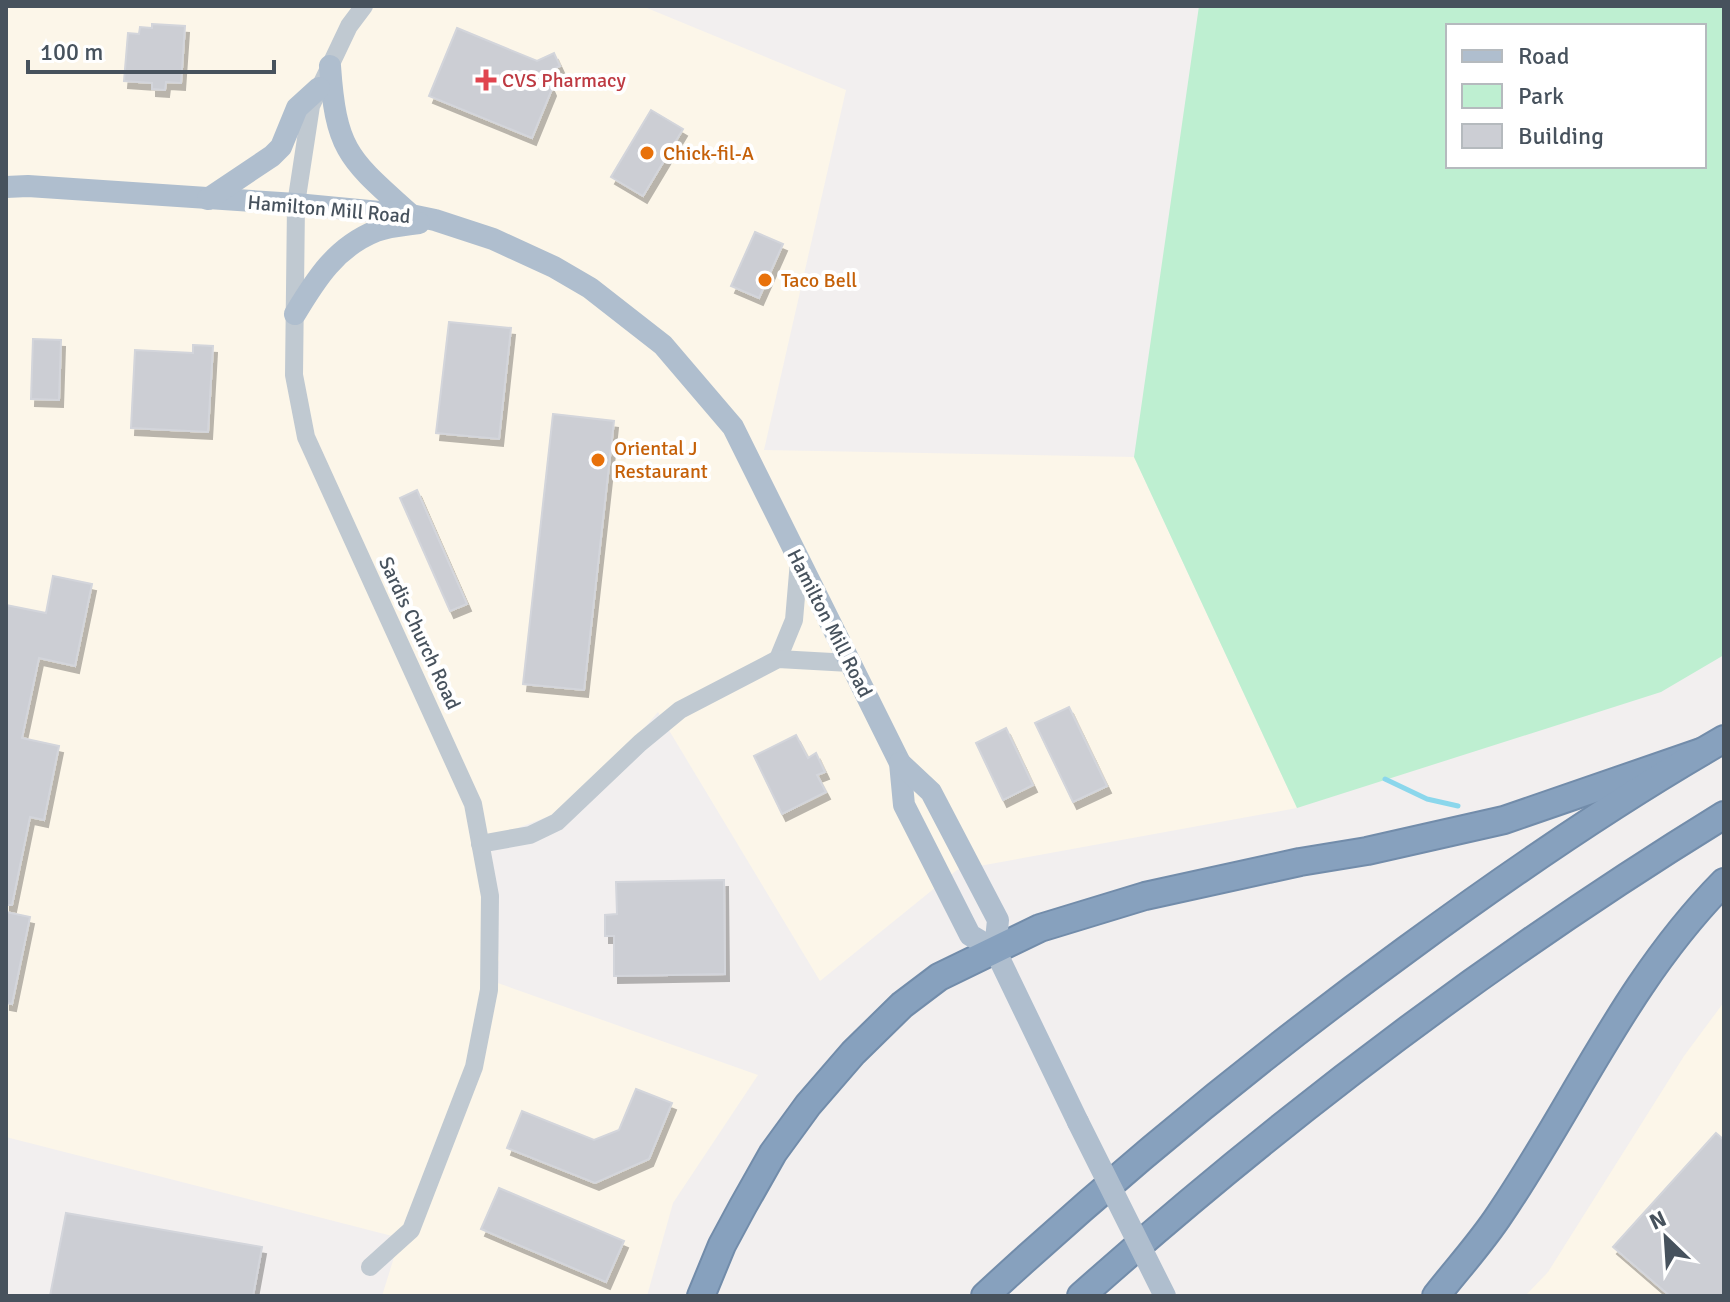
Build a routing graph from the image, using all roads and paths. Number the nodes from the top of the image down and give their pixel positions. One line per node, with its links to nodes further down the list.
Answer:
1 (364, 6): 2 (street, Sardis Church Road)
2 (330, 66): 3 (street, Sardis Church Road); 7 (main road)
3 (319, 88): 5 (main road); 6 (street, Sardis Church Road)
4 (6, 187): 5 (main road, Hamilton Mill Road)
5 (208, 199): 6 (main road, Hamilton Mill Road)
6 (296, 204): 7 (main road, Hamilton Mill Road); 9 (street, Sardis Church Road)
7 (411, 215): 8 (main road, Hamilton Mill Road)
8 (435, 220): 9 (main road); 10 (main road, Hamilton Mill Road)
9 (295, 314): 16 (street, Sardis Church Road)
10 (799, 561): 11 (street); 12 (main road, Hamilton Mill Road)
11 (778, 659): 12 (street); 16 (street)
12 (850, 663): 14 (main road, Hamilton Mill Road)
13 (1713, 745): 18 (highway); 21 (highway)
14 (900, 763): 18 (main road, Hamilton Mill Road); 18 (main road, Hamilton Mill Road)
15 (1724, 815): 22 (highway)
16 (480, 844): 19 (street, Sardis Church Road)
17 (1724, 882): 24 (highway)
18 (995, 950): 20 (highway); 23 (main road, Hamilton Mill Road, bridge)
19 (370, 1267)
20 (701, 1296)
21 (985, 1296)
22 (1081, 1296)
23 (1165, 1296)
24 (1436, 1296)

